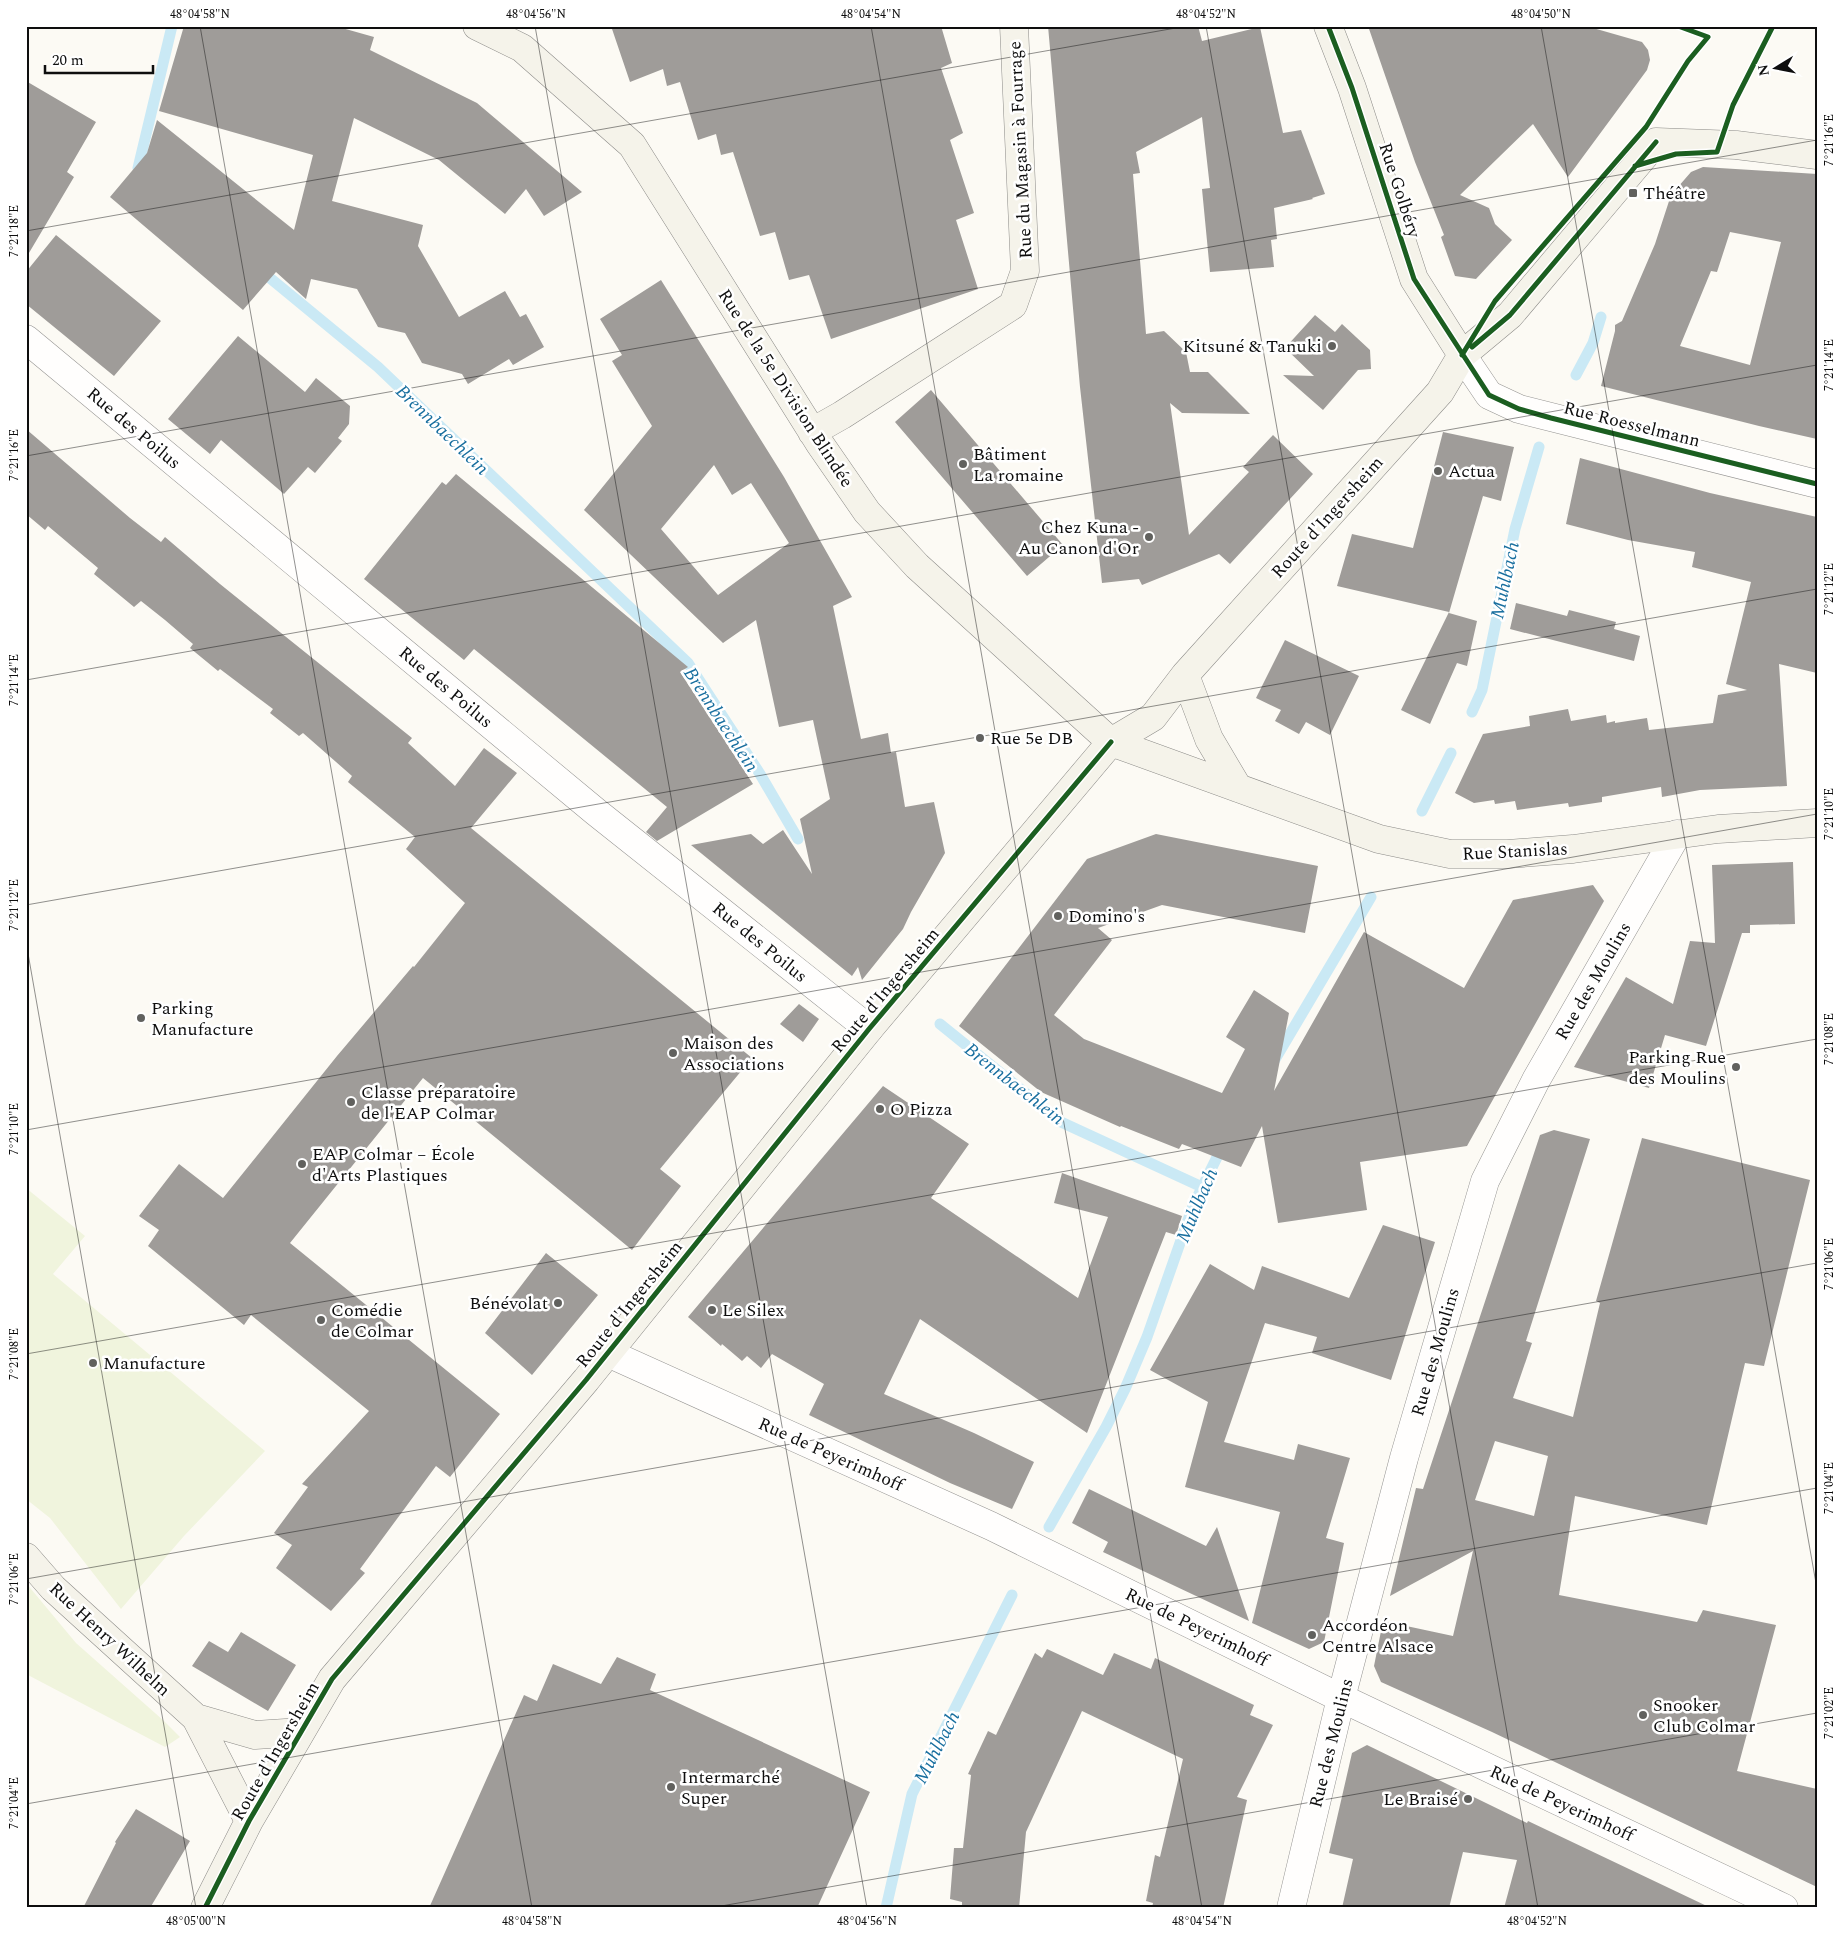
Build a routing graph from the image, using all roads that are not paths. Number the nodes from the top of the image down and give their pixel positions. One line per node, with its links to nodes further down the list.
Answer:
1 (477, 26): 7 (main road, Rue de la 5e Division Blindée)
2 (1014, 26): 7 (main road, Rue du Magasin à Fourrage)
3 (1328, 26): 6 (main road, Rue Golbéry)
4 (1817, 155): 6 (main road, Route d'Ingersheim)
5 (26, 339): 14 (street, Rue des Poilus)
6 (1462, 355): 8 (street, Rue Roesselmann); 9 (main road, Route d'Ingersheim)
7 (812, 432): 10 (main road, Rue de la 5e Division Blindée)
8 (1817, 484)
9 (1184, 675): 10 (main road, Route d'Ingersheim); 11 (main road)
10 (1111, 742): 11 (main road, Rue Stanislas); 14 (main road, Route d'Ingersheim)
11 (1238, 788): 13 (main road, Rue Stanislas)
12 (1817, 823): 13 (main road, Rue Stanislas)
13 (1677, 834): 17 (street, Rue des Moulins)
14 (869, 1030): 15 (main road, Route d'Ingersheim)
15 (608, 1353): 17 (street, Rue de Peyerimhoff); 19 (main road, Route d'Ingersheim)
16 (26, 1557): 18 (main road, Rue Henry Wilhelm)
17 (1341, 1698): 22 (street, Rue des Moulins); 23 (street, Rue de Peyerimhoff)
18 (196, 1718): 19 (main road, Rue Henry Wilhelm); 20 (main road, Rue Henry Wilhelm)
19 (302, 1732): 20 (main road, Route d'Ingersheim)
20 (249, 1821): 21 (main road, Route d'Ingersheim)
21 (205, 1908)
22 (1291, 1908)
23 (1784, 1908)

